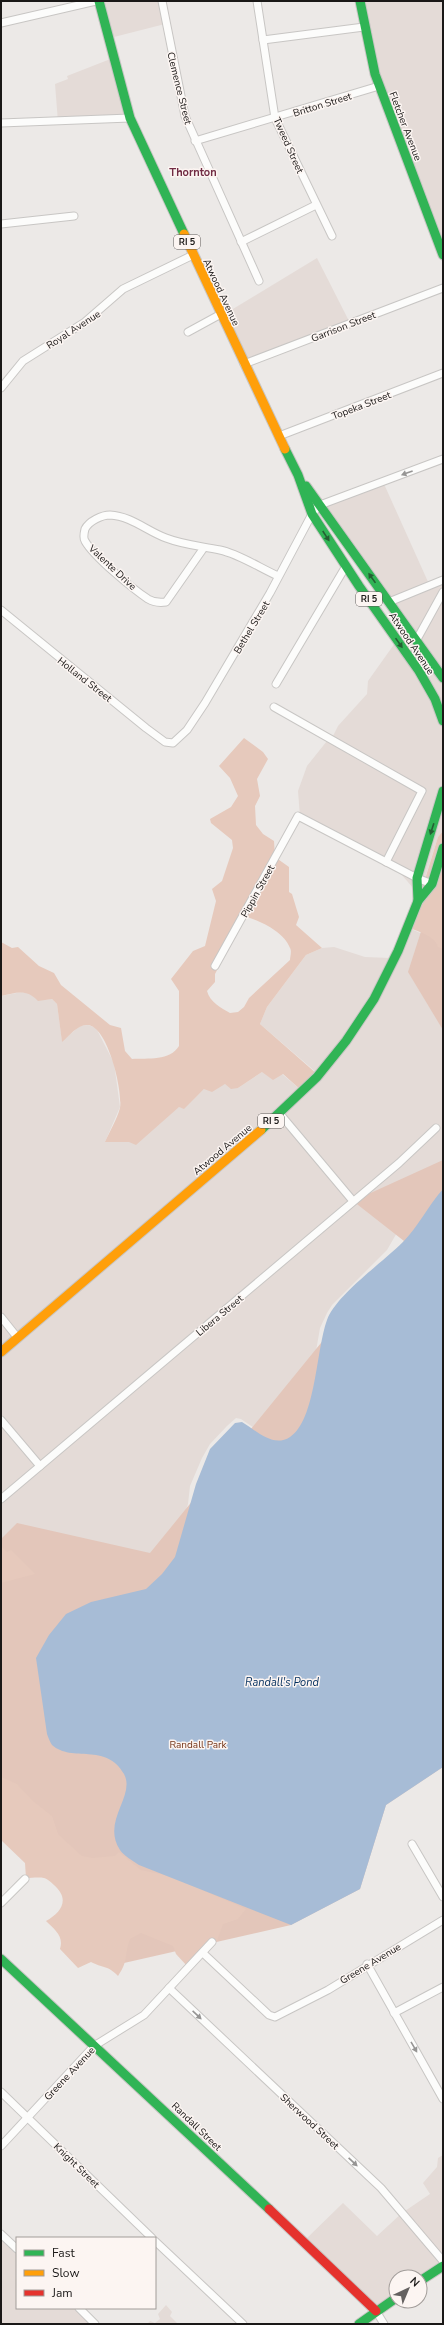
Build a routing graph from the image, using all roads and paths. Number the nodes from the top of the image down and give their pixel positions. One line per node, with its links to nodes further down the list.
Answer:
1 (97, 1): 5 (street); 9 (main road, Atwood Avenue / RI 5)
2 (162, 1): 12 (street, Clemence Street)
3 (257, 1): 7 (street, Tweed Street)
4 (360, 1): 6 (main road, Fletcher Avenue)
5 (1, 23)
6 (364, 27): 7 (street); 8 (main road, Fletcher Avenue)
7 (263, 40): 10 (street, Tweed Street)
8 (379, 86): 10 (street, Britton Street); 19 (main road, Fletcher Avenue)
9 (130, 118): 11 (street); 18 (main road, Atwood Avenue / RI 5)
10 (275, 118): 12 (street, Britton Street); 13 (street, Tweed Street)
11 (1, 123)
12 (195, 141): 17 (street, Clemence Street)
13 (316, 205): 16 (street, Tweed Street); 17 (street)
14 (74, 216): 15 (street)
15 (1, 224)
16 (332, 236)
17 (241, 242): 20 (street, Clemence Street)
18 (193, 255): 22 (main road, Atwood Avenue / RI 5); 26 (street, Royal Avenue)
19 (443, 255)
20 (259, 281)
21 (443, 288): 24 (street, Garrison Street)
22 (221, 314): 23 (street); 24 (main road, Atwood Avenue / RI 5)
23 (188, 332)
24 (244, 364): 27 (main road, Atwood Avenue / RI 5)
25 (443, 373): 27 (street, Topeka Street)
26 (1, 388)
27 (279, 436): 29 (main road, Atwood Avenue / RI 5)
28 (443, 459): 30 (street, one-way to 30)
29 (298, 475): 30 (main road, Atwood Avenue / RI 5); 31 (main road, Atwood Avenue / RI 5)
30 (320, 505): 31 (street, Bethel Street); 37 (main road, Atwood Avenue / RI 5, one-way to 30)
31 (312, 514): 33 (main road, Atwood Avenue / RI 5, one-way to 33); 34 (street, Bethel Street)
32 (203, 549): 32 (street, Valente Drive); 34 (street, Valente Drive)
33 (346, 566): 41 (street); 43 (main road, Atwood Avenue / RI 5, one-way to 43)
34 (278, 576): 44 (street, Bethel Street)
35 (443, 580): 37 (street)
36 (443, 592): 39 (street)
37 (389, 602): 39 (main road, Atwood Avenue / RI 5)
38 (1, 610): 44 (street, Holland Street)
39 (416, 641): 40 (main road, Atwood Avenue / RI 5)
40 (443, 678)
41 (276, 684)
42 (274, 707): 47 (street)
43 (443, 721)
44 (173, 743)
45 (443, 791): 48 (main road, Atwood Avenue / RI 5, one-way to 48)
46 (443, 848): 49 (main road, Atwood Avenue / RI 5)
47 (386, 862): 48 (street); 51 (street, Pippin Street)
48 (416, 878): 49 (street); 50 (main road, Atwood Avenue / RI 5)
49 (432, 884): 50 (main road, Atwood Avenue / RI 5)
50 (418, 901): 52 (main road, Atwood Avenue / RI 5)
51 (215, 966)
52 (280, 1114): 54 (street); 56 (main road, Atwood Avenue / RI 5)
53 (436, 1128): 54 (street, Libera Street)
54 (353, 1201): 59 (street, Libera Street)
55 (1, 1317): 56 (street)
56 (17, 1338): 57 (main road, Atwood Avenue / RI 5)
57 (1, 1352)
58 (1, 1420): 59 (street)
59 (40, 1466): 60 (street, Libera Street)
60 (1, 1499)
61 (412, 1844): 63 (street)
62 (25, 1879): 64 (street)
63 (443, 1897)
64 (1, 1903)
65 (443, 1920): 69 (street, Greene Avenue)
66 (212, 1942): 71 (street, Greene Avenue)
67 (204, 1954): 69 (street, Greene Avenue)
68 (1, 1959): 73 (main road, Randall Street)
69 (367, 1964): 72 (street)
70 (443, 1987): 72 (street)
71 (169, 1988): 73 (street, Greene Avenue); 82 (street, Sherwood Street, one-way to 82)
72 (394, 2013): 75 (street, one-way to 75)
73 (94, 2046): 76 (street, Greene Avenue); 87 (main road, Randall Street)
74 (1, 2092): 76 (street, Knight Street)
75 (443, 2099)
76 (28, 2118): 77 (street, Greene Avenue); 79 (street, Knight Street)
77 (1, 2146)
78 (1, 2234): 81 (street)
79 (151, 2237)
80 (156, 2242): 89 (street)
81 (16, 2248)
82 (443, 2261)
83 (443, 2266): 84 (main road)
84 (428, 2276)
85 (388, 2303): 87 (main road)
86 (80, 2309): 88 (street)
87 (376, 2311): 90 (main road); 91 (street)
88 (95, 2324)
89 (243, 2324)
90 (359, 2324)
91 (384, 2324)

